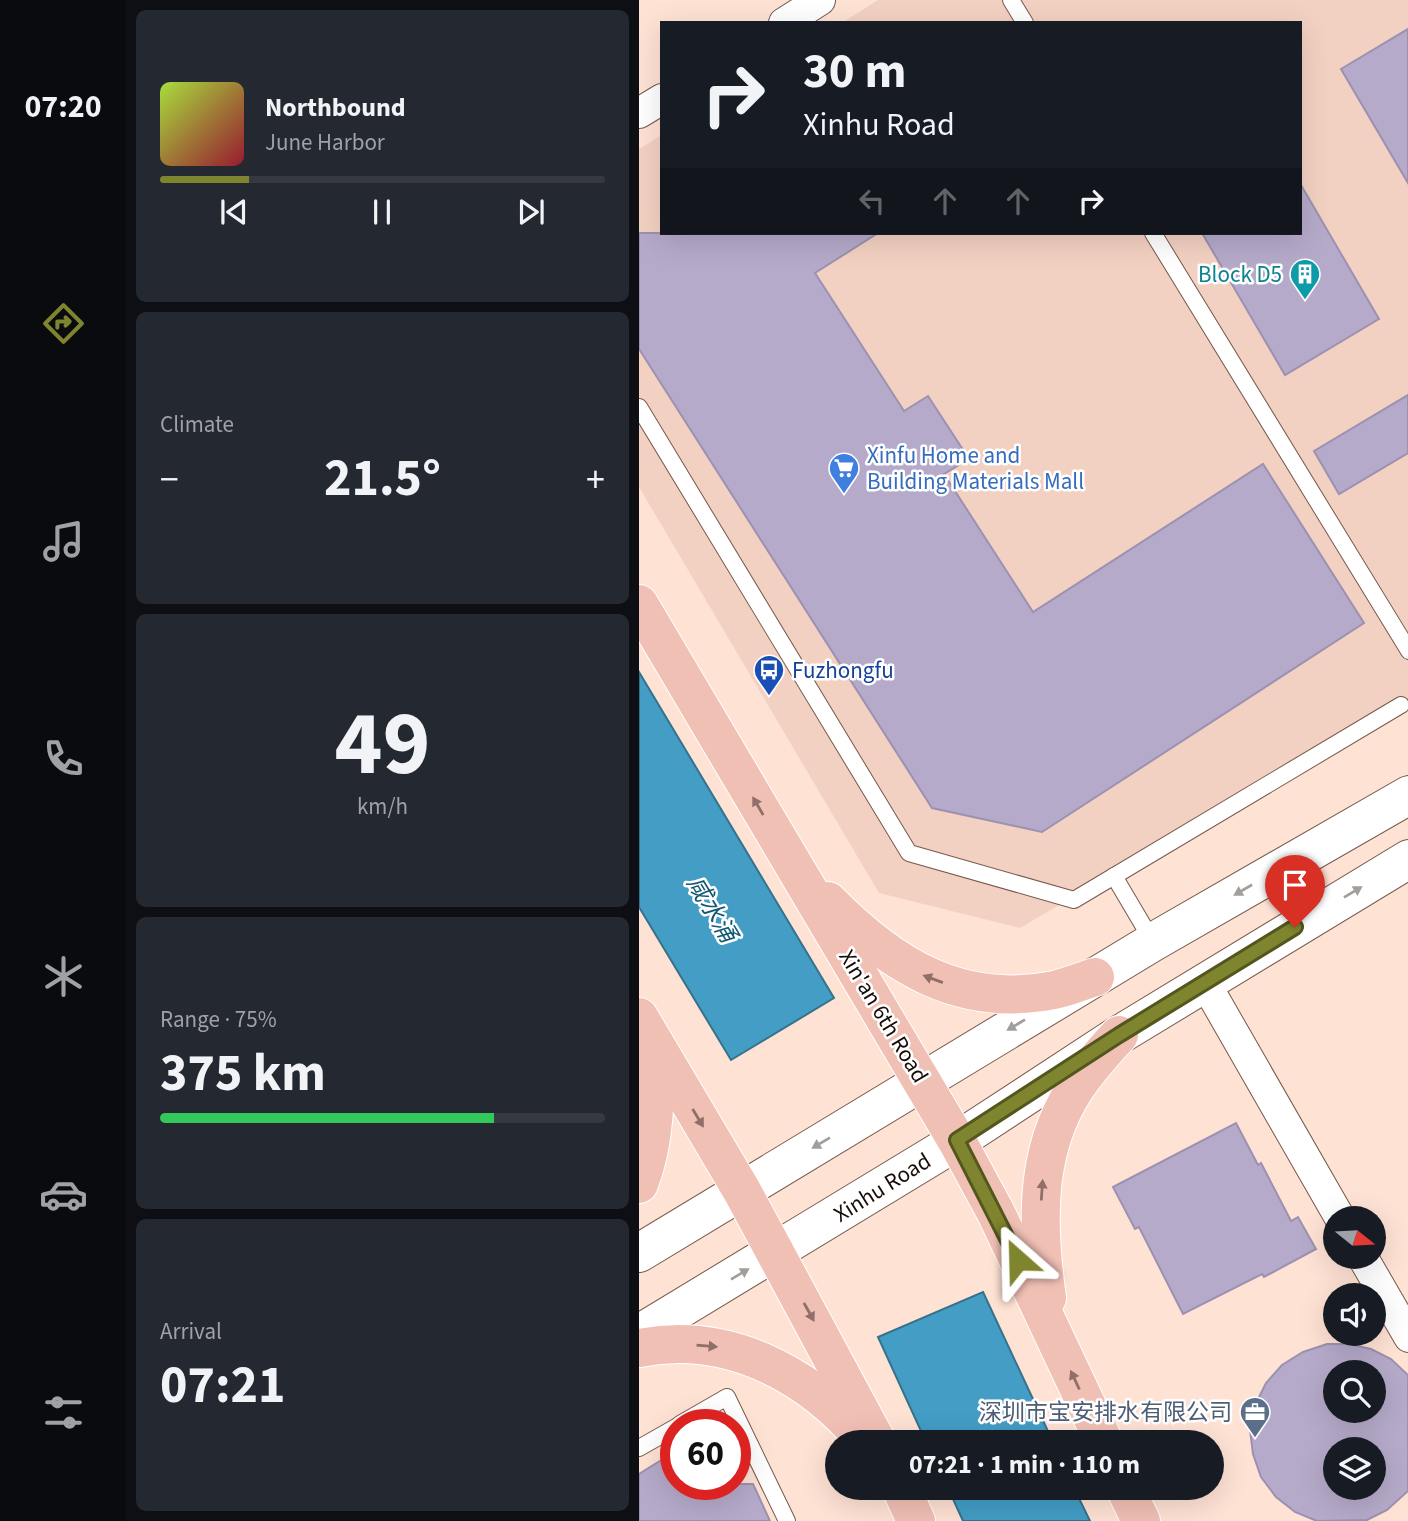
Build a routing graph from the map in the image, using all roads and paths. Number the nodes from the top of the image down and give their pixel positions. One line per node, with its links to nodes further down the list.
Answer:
1 (820, 0): 3 (street)
2 (1011, 0): 4 (lane)
3 (787, 21)
4 (1024, 21)
5 (660, 100): 6 (street)
6 (639, 113)
7 (1154, 235): 10 (lane)
8 (639, 407): 15 (lane)
9 (639, 604): 14 (main road, Xin'an 6th Road, one-way to 9)
10 (1408, 651)
11 (1401, 705): 15 (lane)
12 (1408, 795): 16 (main road, one-way to 16)
13 (1408, 859): 18 (main road, Xinhu Road, one-way to 13)
14 (792, 865): 17 (main road, one-way to 14); 21 (main road, Xin'an 6th Road)
15 (1113, 876): 16 (lane)
16 (1153, 942): 17 (main road)
17 (1095, 977): 21 (main road, one-way to 21)
18 (1204, 981): 20 (main road, Xinhu Road); 25 (street)
19 (646, 1029): 23 (main road); 24 (main road, one-way to 24)
20 (1119, 1035): 22 (main road, Xinhu Road); 29 (main road, one-way to 20)
21 (923, 1082): 22 (main road, Xin'an 6th Road); 24 (main road, one-way to 24)
22 (957, 1140): 26 (main road, Xinhu Road); 29 (main road, Xin'an 6th Road)
23 (639, 1184)
24 (742, 1191): 26 (main road); 27 (main road)
25 (1333, 1206)
26 (775, 1252): 30 (main road, Xinhu Road, one-way to 26); 36 (main road, one-way to 36)
27 (639, 1254)
28 (1369, 1269): 31 (street)
29 (1052, 1331): 37 (main road, Xin'an 6th Road, one-way to 29)
30 (639, 1334)
31 (1408, 1337)
32 (639, 1348): 35 (main road, one-way to 35)
33 (707, 1409): 34 (lane)
34 (733, 1409)
35 (856, 1430)
36 (871, 1430)
37 (1098, 1430)
38 (660, 1436): 40 (lane)
39 (751, 1447): 43 (lane)
40 (639, 1448)
41 (906, 1500): 44 (main road)
42 (1131, 1500): 45 (main road)
43 (787, 1521)
44 (916, 1521)
45 (1141, 1521)

